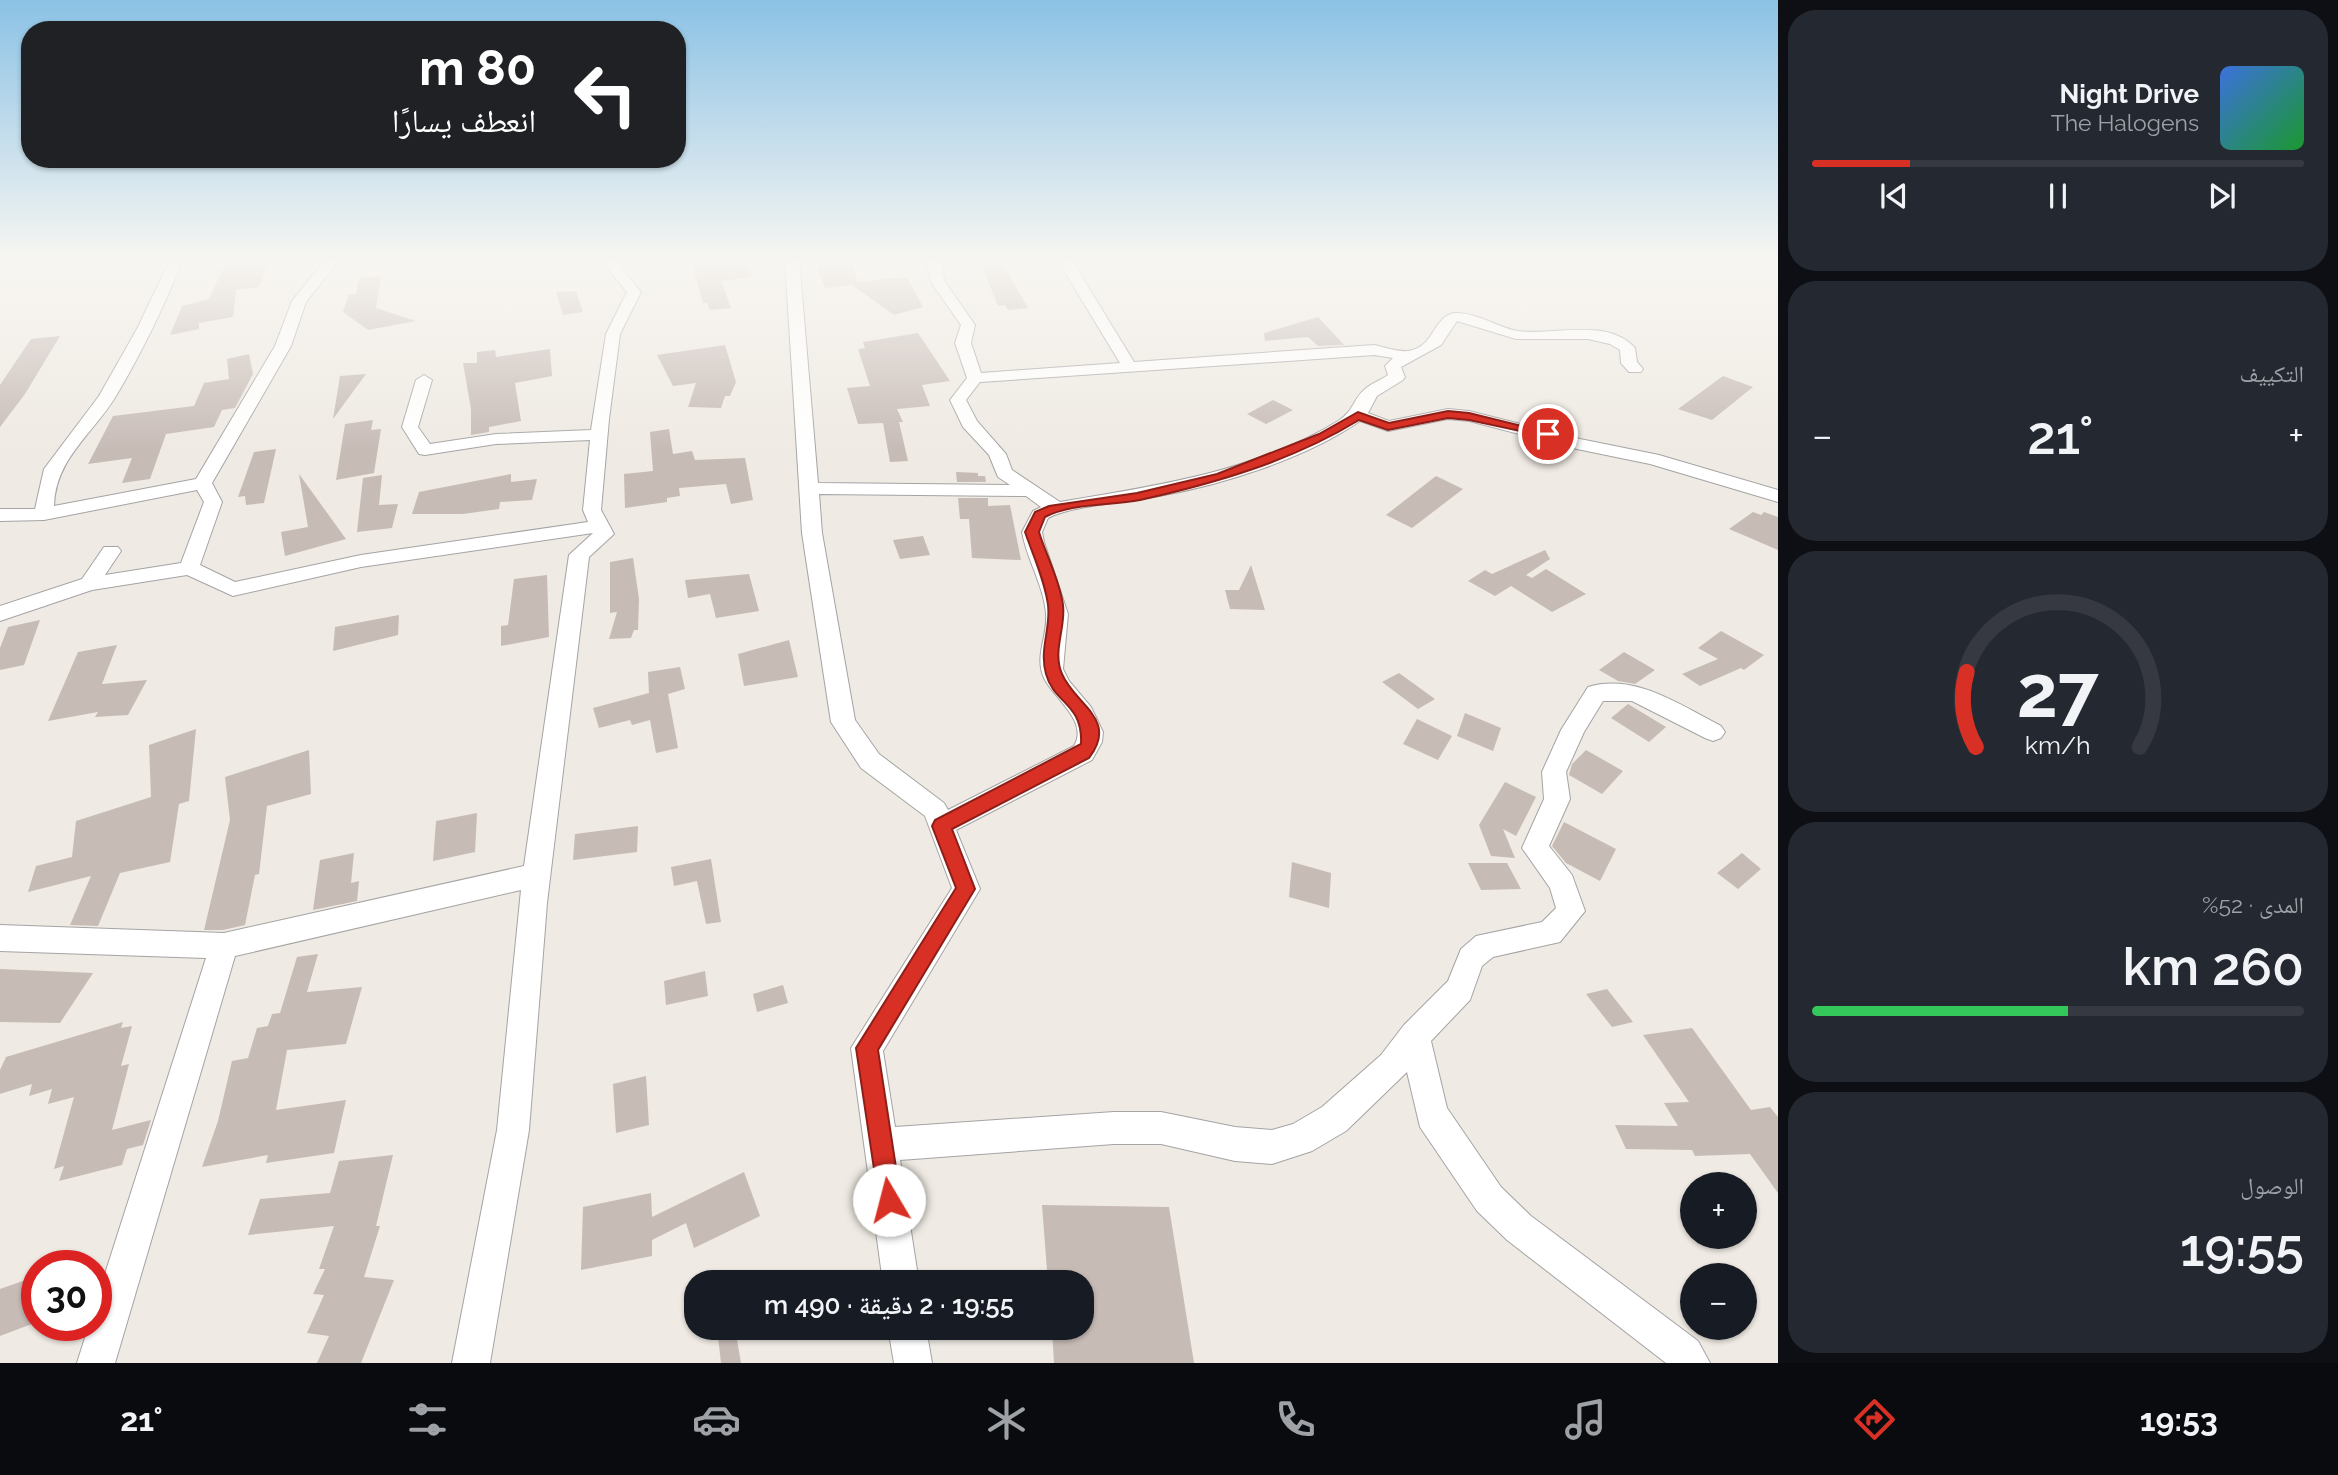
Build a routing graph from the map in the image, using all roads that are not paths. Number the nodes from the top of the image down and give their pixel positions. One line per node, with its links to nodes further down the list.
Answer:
1 (149, 323): 21 (street)
2 (291, 323): 16 (street)
3 (619, 323): 15 (street)
4 (799, 323): 17 (street)
5 (966, 323): 12 (street)
6 (1103, 323): 10 (street)
7 (1446, 323): 9 (street)
8 (1475, 323): 11 (street)
9 (1407, 356): 10 (street); 14 (street)
10 (1129, 366): 12 (street)
11 (1635, 369)
12 (975, 377): 18 (street)
13 (424, 380): 15 (street)
14 (1358, 415): 19 (street); 20 (street)
15 (599, 435): 23 (street)
16 (203, 483): 21 (street); 25 (street)
17 (810, 488): 18 (street); 29 (street)
18 (1031, 491): 20 (street)
19 (1778, 496)
20 (1057, 509): 29 (street)
21 (44, 514): 22 (street)
22 (0, 515)
23 (600, 526): 25 (street); 30 (street)
24 (111, 551): 26 (street)
25 (189, 568): 26 (street)
26 (89, 584): 27 (street)
27 (0, 614)
28 (1713, 732): 33 (street)
29 (941, 826): 34 (street)
30 (537, 875): 32 (street); 38 (street)
31 (0, 938): 32 (street)
32 (224, 946): 37 (street)
33 (1415, 1036): 34 (street); 40 (street)
34 (881, 1145): 35 (street)
35 (899, 1270)
36 (909, 1340): 39 (street)
37 (96, 1363)
38 (471, 1363)
39 (912, 1363)
40 (1691, 1363)

